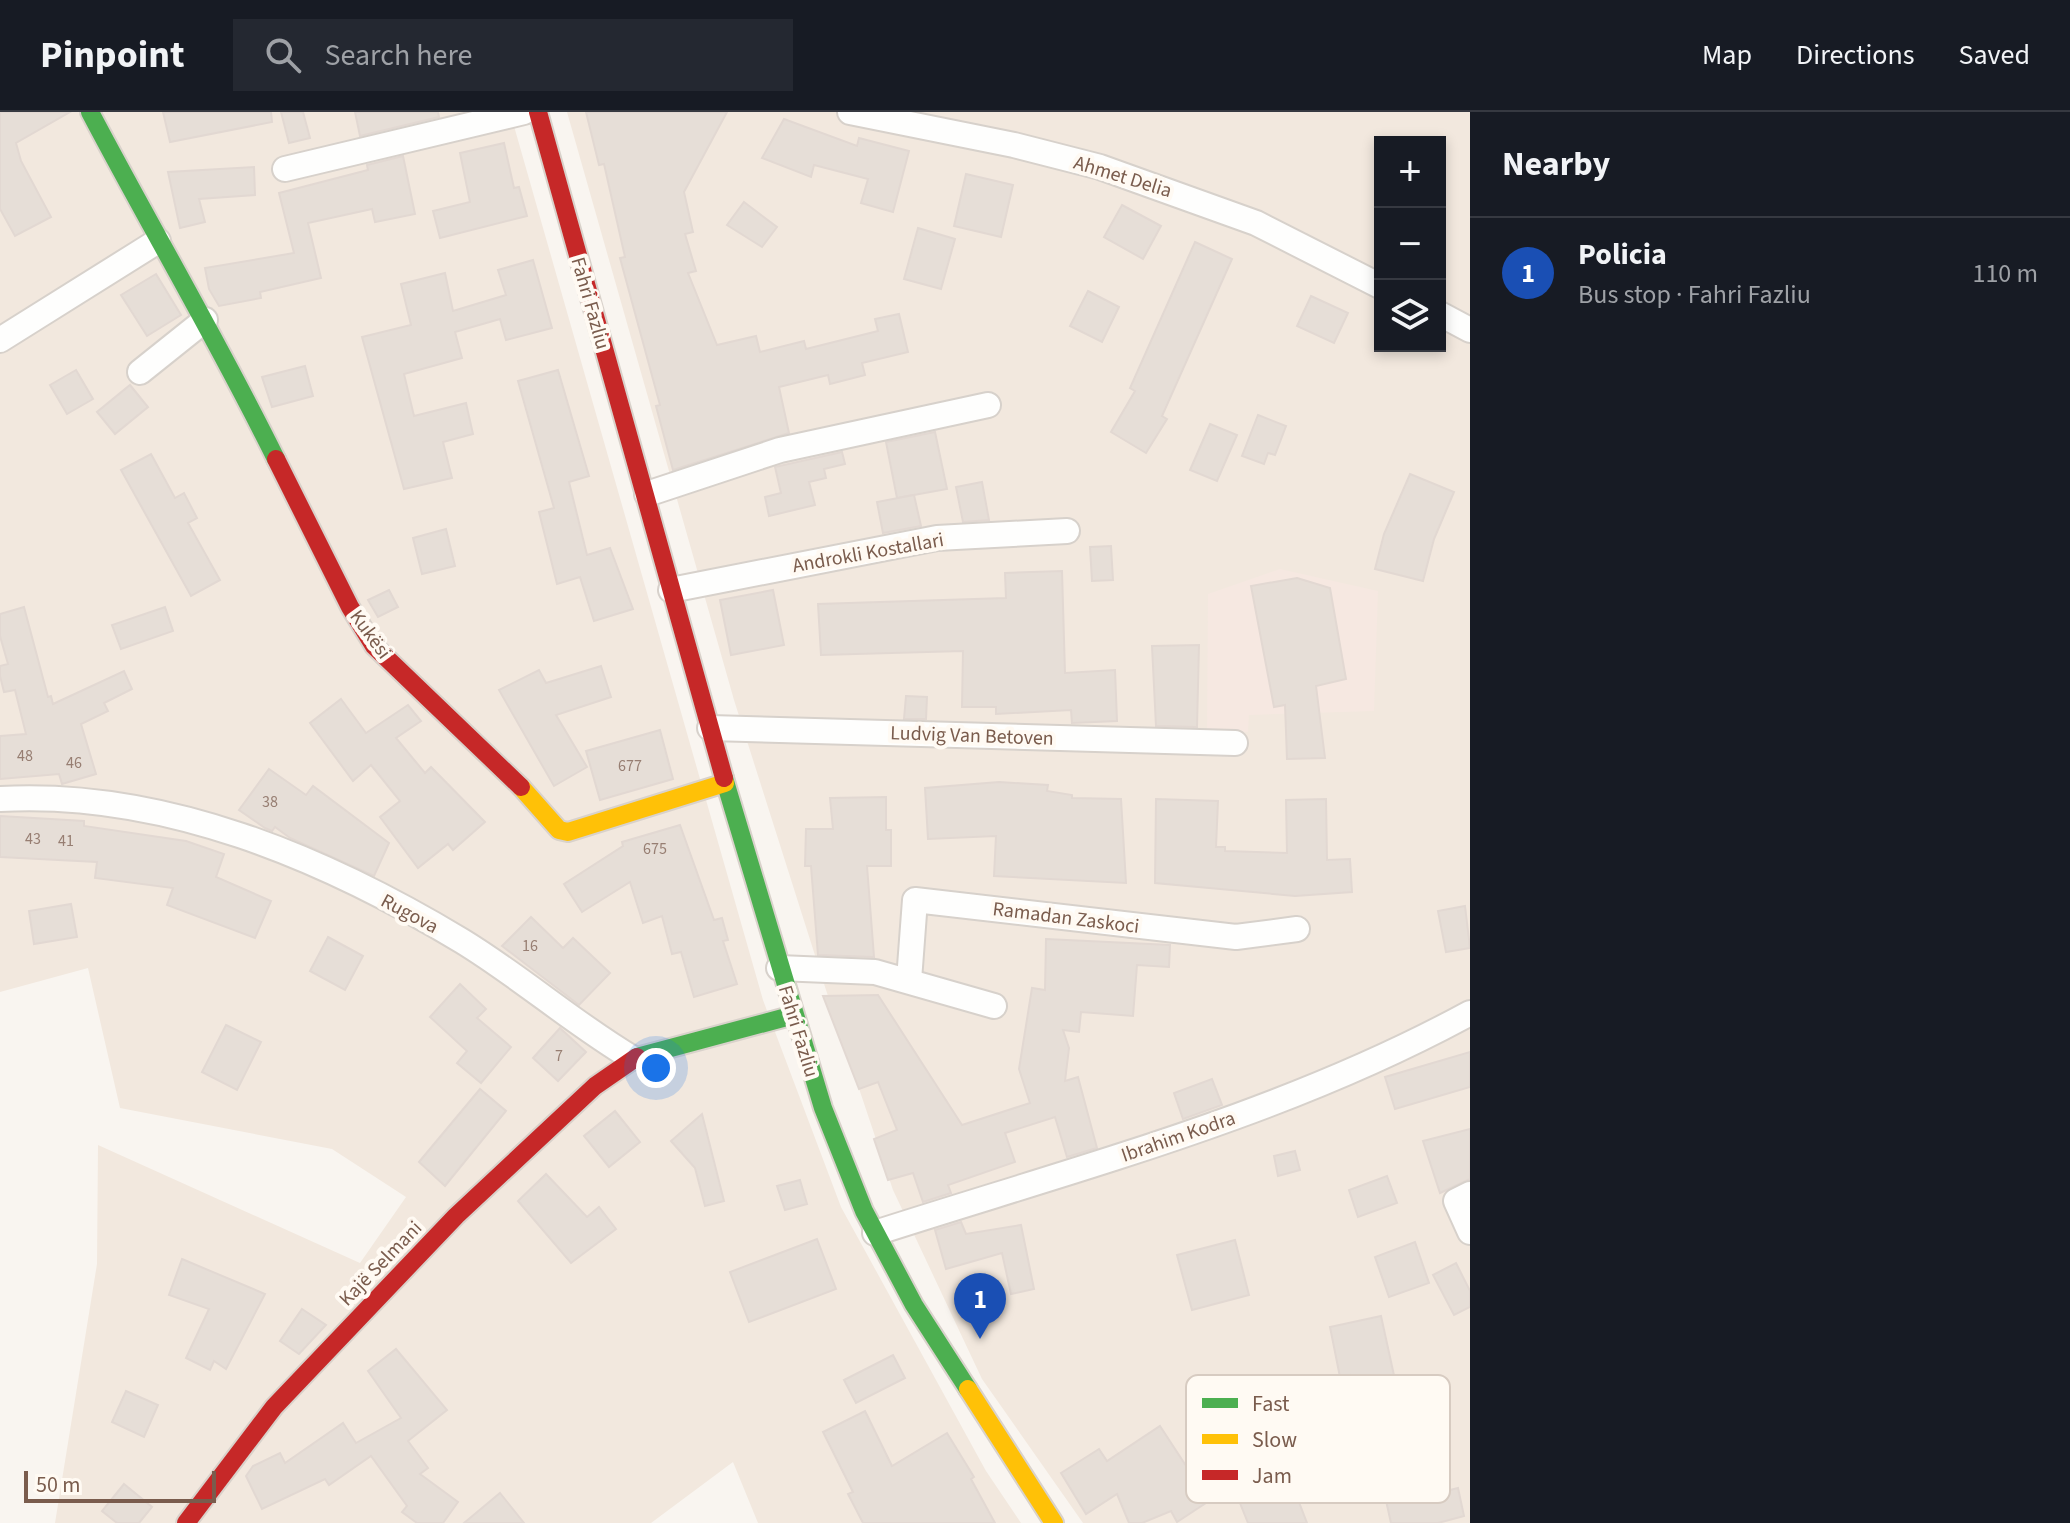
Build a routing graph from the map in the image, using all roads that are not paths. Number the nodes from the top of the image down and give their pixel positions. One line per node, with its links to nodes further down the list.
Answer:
1 (90, 112): 6 (street, Kukësi)
2 (524, 112): 5 (street)
3 (538, 112): 14 (street, Fahri Fazliu)
4 (850, 112): 7 (street, Ahmet Delia)
5 (285, 169)
6 (158, 241): 9 (street, Kukësi); 11 (street)
7 (1374, 283)
8 (1446, 317): 10 (street)
9 (205, 320): 12 (street); 19 (street, Kukësi)
10 (1470, 330)
11 (0, 340)
12 (140, 372)
13 (988, 405): 14 (street)
14 (647, 494): 16 (street, Fahri Fazliu)
15 (1067, 531): 16 (street, Androkli Kostallari)
16 (671, 590): 17 (street, Fahri Fazliu)
17 (710, 728): 18 (street, Ludvig Van Betoven); 19 (street, Fahri Fazliu)
18 (1235, 743)
19 (725, 783): 22 (street, Fahri Fazliu)
20 (0, 799): 27 (street, Rugova)
21 (1297, 929): 23 (street, Ramadan Zaskoci)
22 (779, 968): 23 (street); 26 (street, Fahri Fazliu)
23 (909, 980): 24 (street)
24 (994, 1006)
25 (1470, 1013): 30 (street, Ibrahim Kodra)
26 (794, 1015): 27 (street); 30 (street, Fahri Fazliu)
27 (632, 1058): 31 (street, Kajë Selmani)
28 (1470, 1194): 29 (street)
29 (1470, 1232)
30 (875, 1233): 32 (street, Fahri Fazliu)
31 (186, 1523)
32 (1054, 1523)

